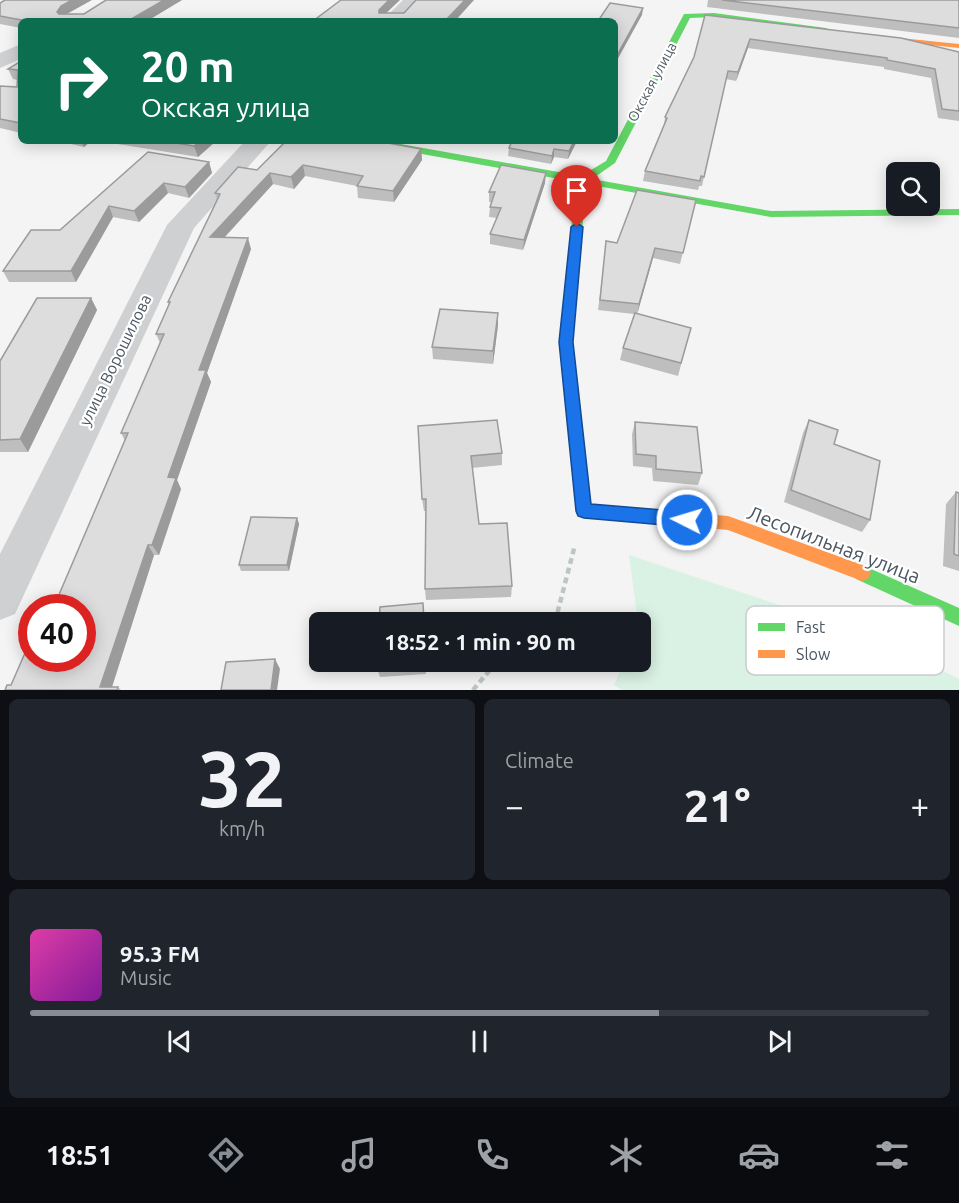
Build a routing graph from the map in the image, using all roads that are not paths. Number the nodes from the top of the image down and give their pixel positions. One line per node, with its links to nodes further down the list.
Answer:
1 (414, 0): 2 (street)
2 (395, 18)
3 (838, 32): 12 (street, Окская улица)
4 (861, 35): 5 (street)
5 (906, 41): 6 (street); 8 (street)
6 (959, 46)
7 (18, 52): 9 (street)
8 (959, 55)
9 (0, 62)
10 (256, 144): 14 (street, улица Ворошилова)
11 (383, 144): 12 (street)
12 (581, 181): 13 (street); 15 (street, Лесопильная улица)
13 (959, 212)
14 (0, 599)
15 (936, 606)
16 (944, 610): 17 (street, Лесопильная улица)
17 (959, 617)

